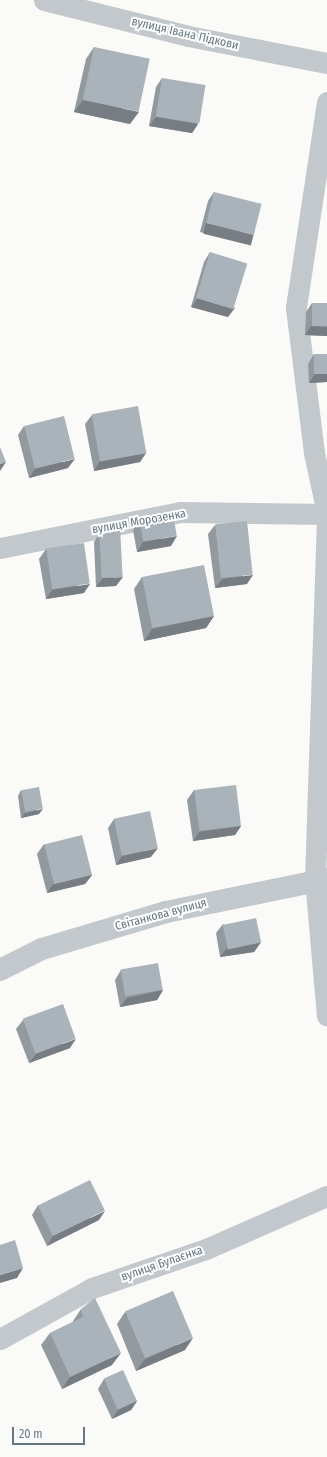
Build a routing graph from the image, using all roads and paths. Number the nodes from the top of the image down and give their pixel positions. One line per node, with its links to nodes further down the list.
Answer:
1 (44, 0): 2 (street, вулиця Івана Підкови)
2 (79, 4): 3 (street, вулиця Івана Підкови)
3 (327, 63)
4 (327, 102): 5 (street)
5 (327, 514): 7 (street, вулиця Морозенка)
6 (327, 518): 8 (street)
7 (0, 548)
8 (321, 879): 9 (street, Світанкова вулиця); 10 (street)
9 (0, 970)
10 (327, 1015)
11 (327, 1196): 12 (street, вулиця Булаєнка)
12 (0, 1339)

